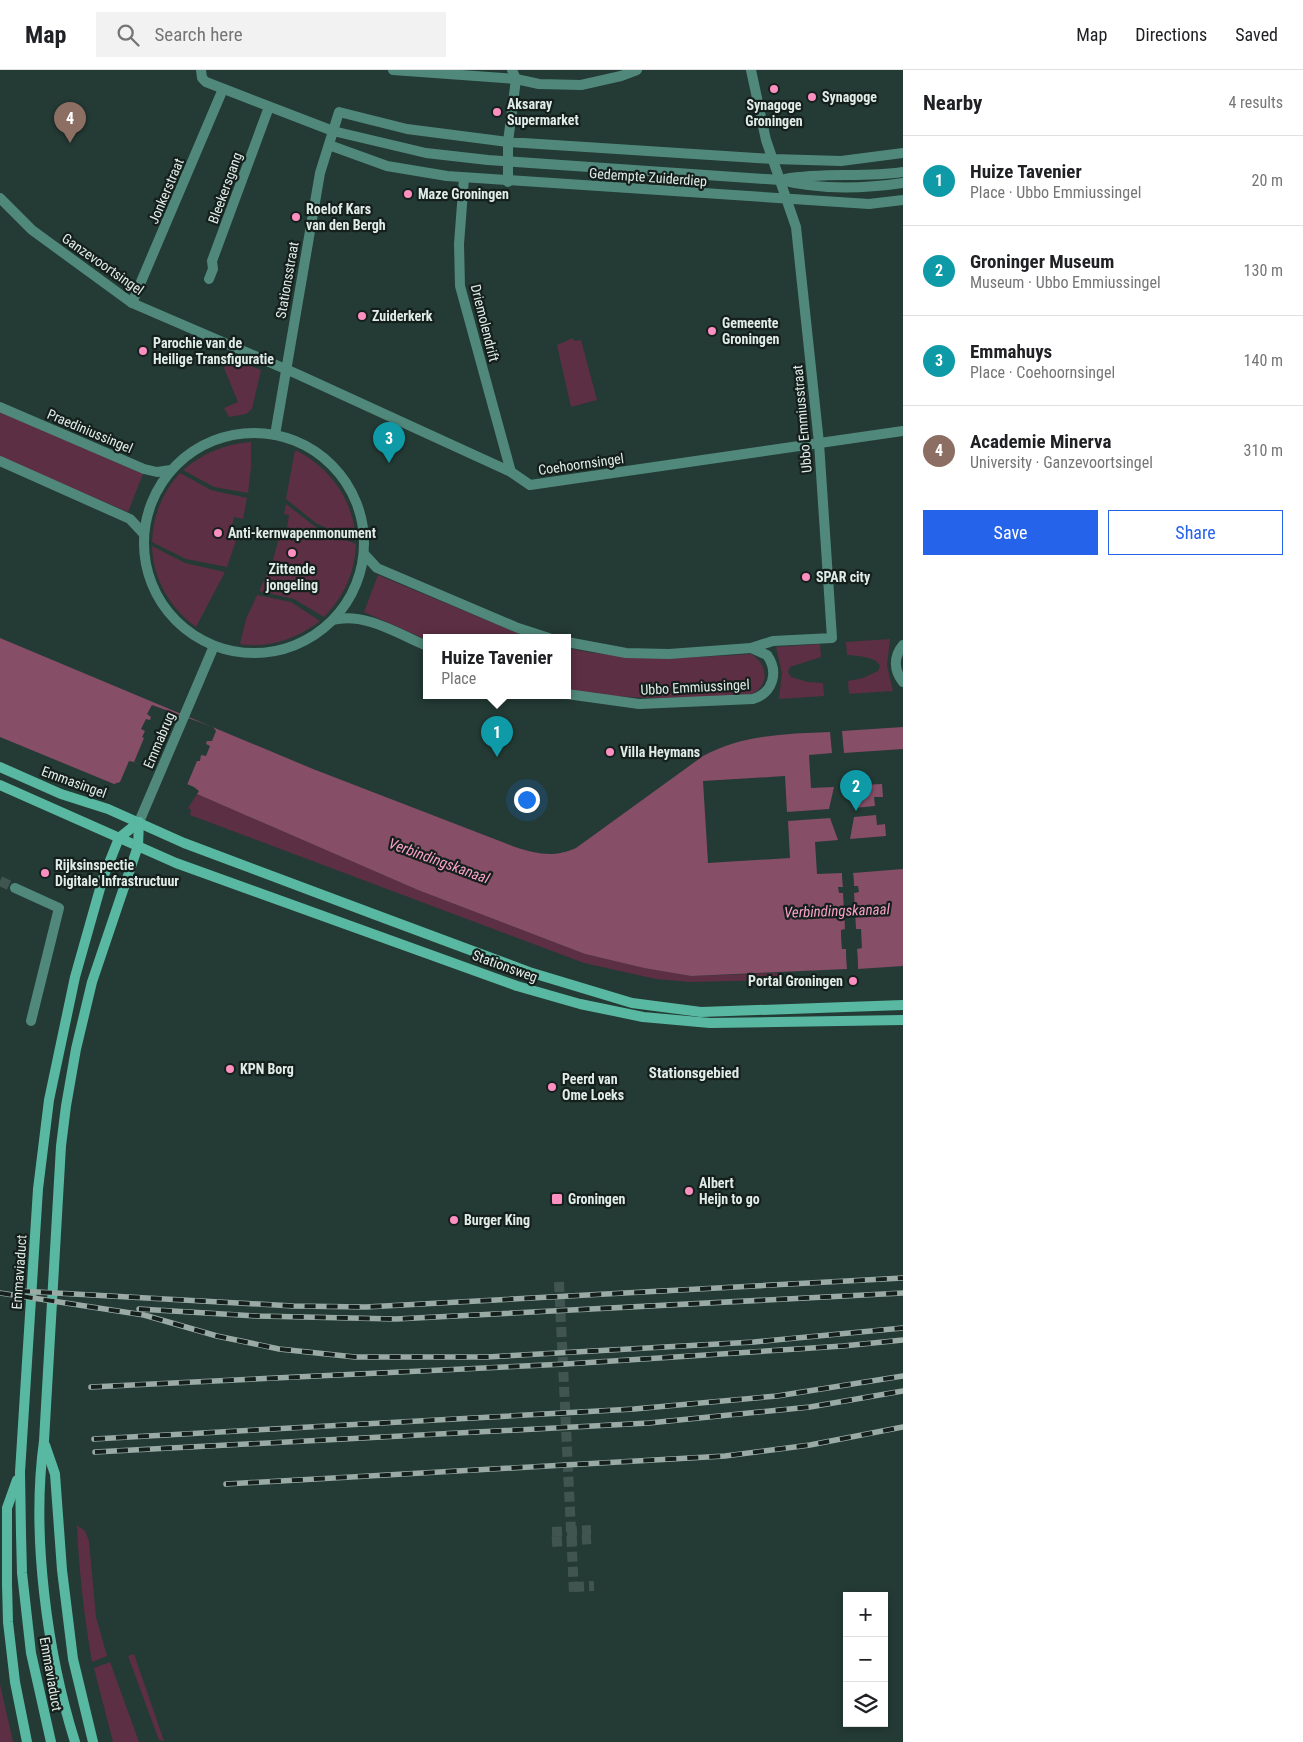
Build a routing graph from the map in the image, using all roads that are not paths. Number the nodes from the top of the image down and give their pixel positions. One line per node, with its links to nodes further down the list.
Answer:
1 (202, 70): 6 (street, Gedempte Zuiderdiep)
2 (393, 70): 5 (street)
3 (637, 70): 5 (street)
4 (751, 70): 12 (street)
5 (514, 74): 9 (street)
6 (223, 90): 7 (street, Gedempte Zuiderdiep); 23 (street, Jonkerstraat)
7 (269, 107): 8 (street, Gedempte Zuiderdiep); 22 (street, Bleekersgang)
8 (333, 131): 9 (street, Gedempte Zuiderdiep); 10 (street, Stationsstraat); 13 (street, Gedempte Zuiderdiep)
9 (508, 142): 12 (street, Gedempte Zuiderdiep); 13 (street)
10 (328, 145): 15 (street, Gedempte Zuiderdiep); 24 (street, Stationsstraat)
11 (903, 153): 12 (street, Gedempte Zuiderdiep)
12 (773, 159): 16 (street)
13 (508, 162): 16 (street, Gedempte Zuiderdiep); 17 (street)
14 (903, 172): 16 (street, Gedempte Zuiderdiep)
15 (464, 178): 17 (street, Gedempte Zuiderdiep); 31 (street, Driemolendrift)
16 (780, 180): 18 (street, Gedempte Zuiderdiep); 20 (street)
17 (508, 182): 20 (street, Gedempte Zuiderdiep)
18 (903, 183)
19 (0, 198): 23 (street, Ganzevoortsingel)
20 (787, 200): 21 (street, Gedempte Zuiderdiep); 28 (street, Ubbo Emmiusstraat)
21 (903, 200)
22 (209, 279)
23 (132, 303): 24 (street, Ganzevoortsingel)
24 (286, 369): 27 (street, Stationsstraat); 31 (street, Coehoornsingel)
25 (0, 407): 30 (street, Praediniussingel)
26 (903, 431): 28 (street, Coehoornsingel)
27 (275, 435): 30 (street); 33 (street)
28 (819, 443): 31 (street, Coehoornsingel); 40 (street, Ubbo Emmiusstraat)
29 (0, 462): 32 (street)
30 (171, 470): 32 (street)
31 (511, 472)
32 (144, 534): 38 (street)
33 (364, 554): 34 (street); 35 (street)
34 (333, 620): 37 (street); 38 (street)
35 (537, 634)
36 (571, 643): 40 (street)
37 (423, 644)
38 (214, 646): 45 (street, Emmabrug)
39 (903, 646): 41 (street)
40 (751, 648): 42 (street, Ubbo Emmiussingel)
41 (903, 682)
42 (571, 695)
43 (0, 767): 45 (main road, Emmasingel)
44 (0, 785): 46 (main road)
45 (139, 822): 46 (main road, Emmaviaduct); 47 (main road, Emmabrug); 49 (main road, Stationsweg)
46 (119, 838): 47 (main road, Stationsweg); 53 (main road, Emmaviaduct)
47 (138, 846): 50 (main road, Stationsweg); 52 (main road, Emmaviaduct)
48 (15, 888): 51 (street)
49 (903, 1004)
50 (903, 1020)
51 (31, 1021)
52 (44, 1441): 56 (main road, Emmaviaduct); 57 (main road)
53 (20, 1472): 54 (main road); 55 (main road, Emmaviaduct)
54 (27, 1742)
55 (51, 1742)
56 (74, 1742)
57 (94, 1742)

